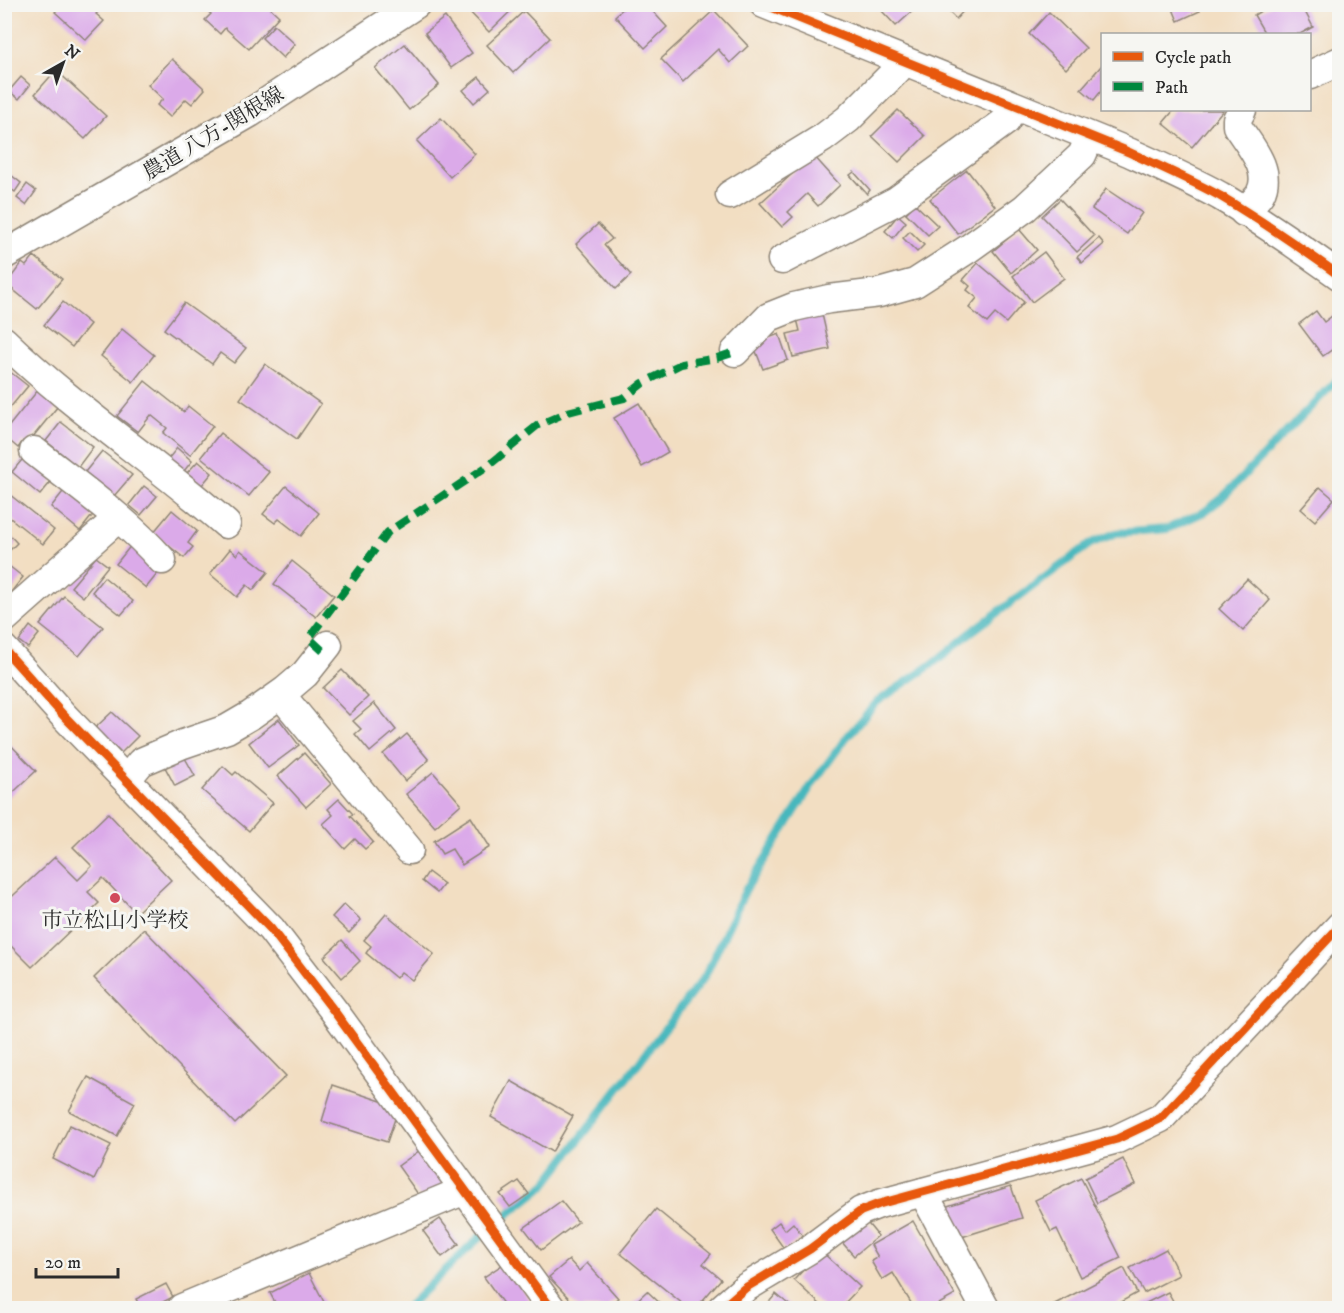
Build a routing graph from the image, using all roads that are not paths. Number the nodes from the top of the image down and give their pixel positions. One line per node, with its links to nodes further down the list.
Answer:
1 (416, 4): 11 (street, 農道 八方-関根線)
2 (764, 4): 4 (street)
3 (1340, 61): 5 (street)
4 (903, 62): 6 (street); 9 (street)
5 (1311, 75)
6 (1014, 106): 8 (street); 12 (street)
7 (1241, 111): 10 (street)
8 (1090, 137): 10 (street); 15 (street)
9 (730, 195)
10 (1244, 212): 13 (street)
11 (4, 255)
12 (782, 260)
13 (1340, 276)
14 (4, 340): 18 (street)
15 (735, 352)
16 (34, 451): 17 (street)
17 (118, 518): 19 (street); 20 (street)
18 (226, 524)
19 (162, 560)
20 (4, 619)
21 (328, 645): 23 (street)
22 (4, 650): 24 (street)
23 (281, 695): 24 (street); 25 (street)
24 (128, 779): 27 (street)
25 (409, 850)
26 (1340, 926): 28 (street)
27 (465, 1190): 29 (street); 30 (street)
28 (923, 1192): 31 (street); 32 (street)
29 (182, 1308)
30 (551, 1308)
31 (722, 1308)
32 (985, 1308)

